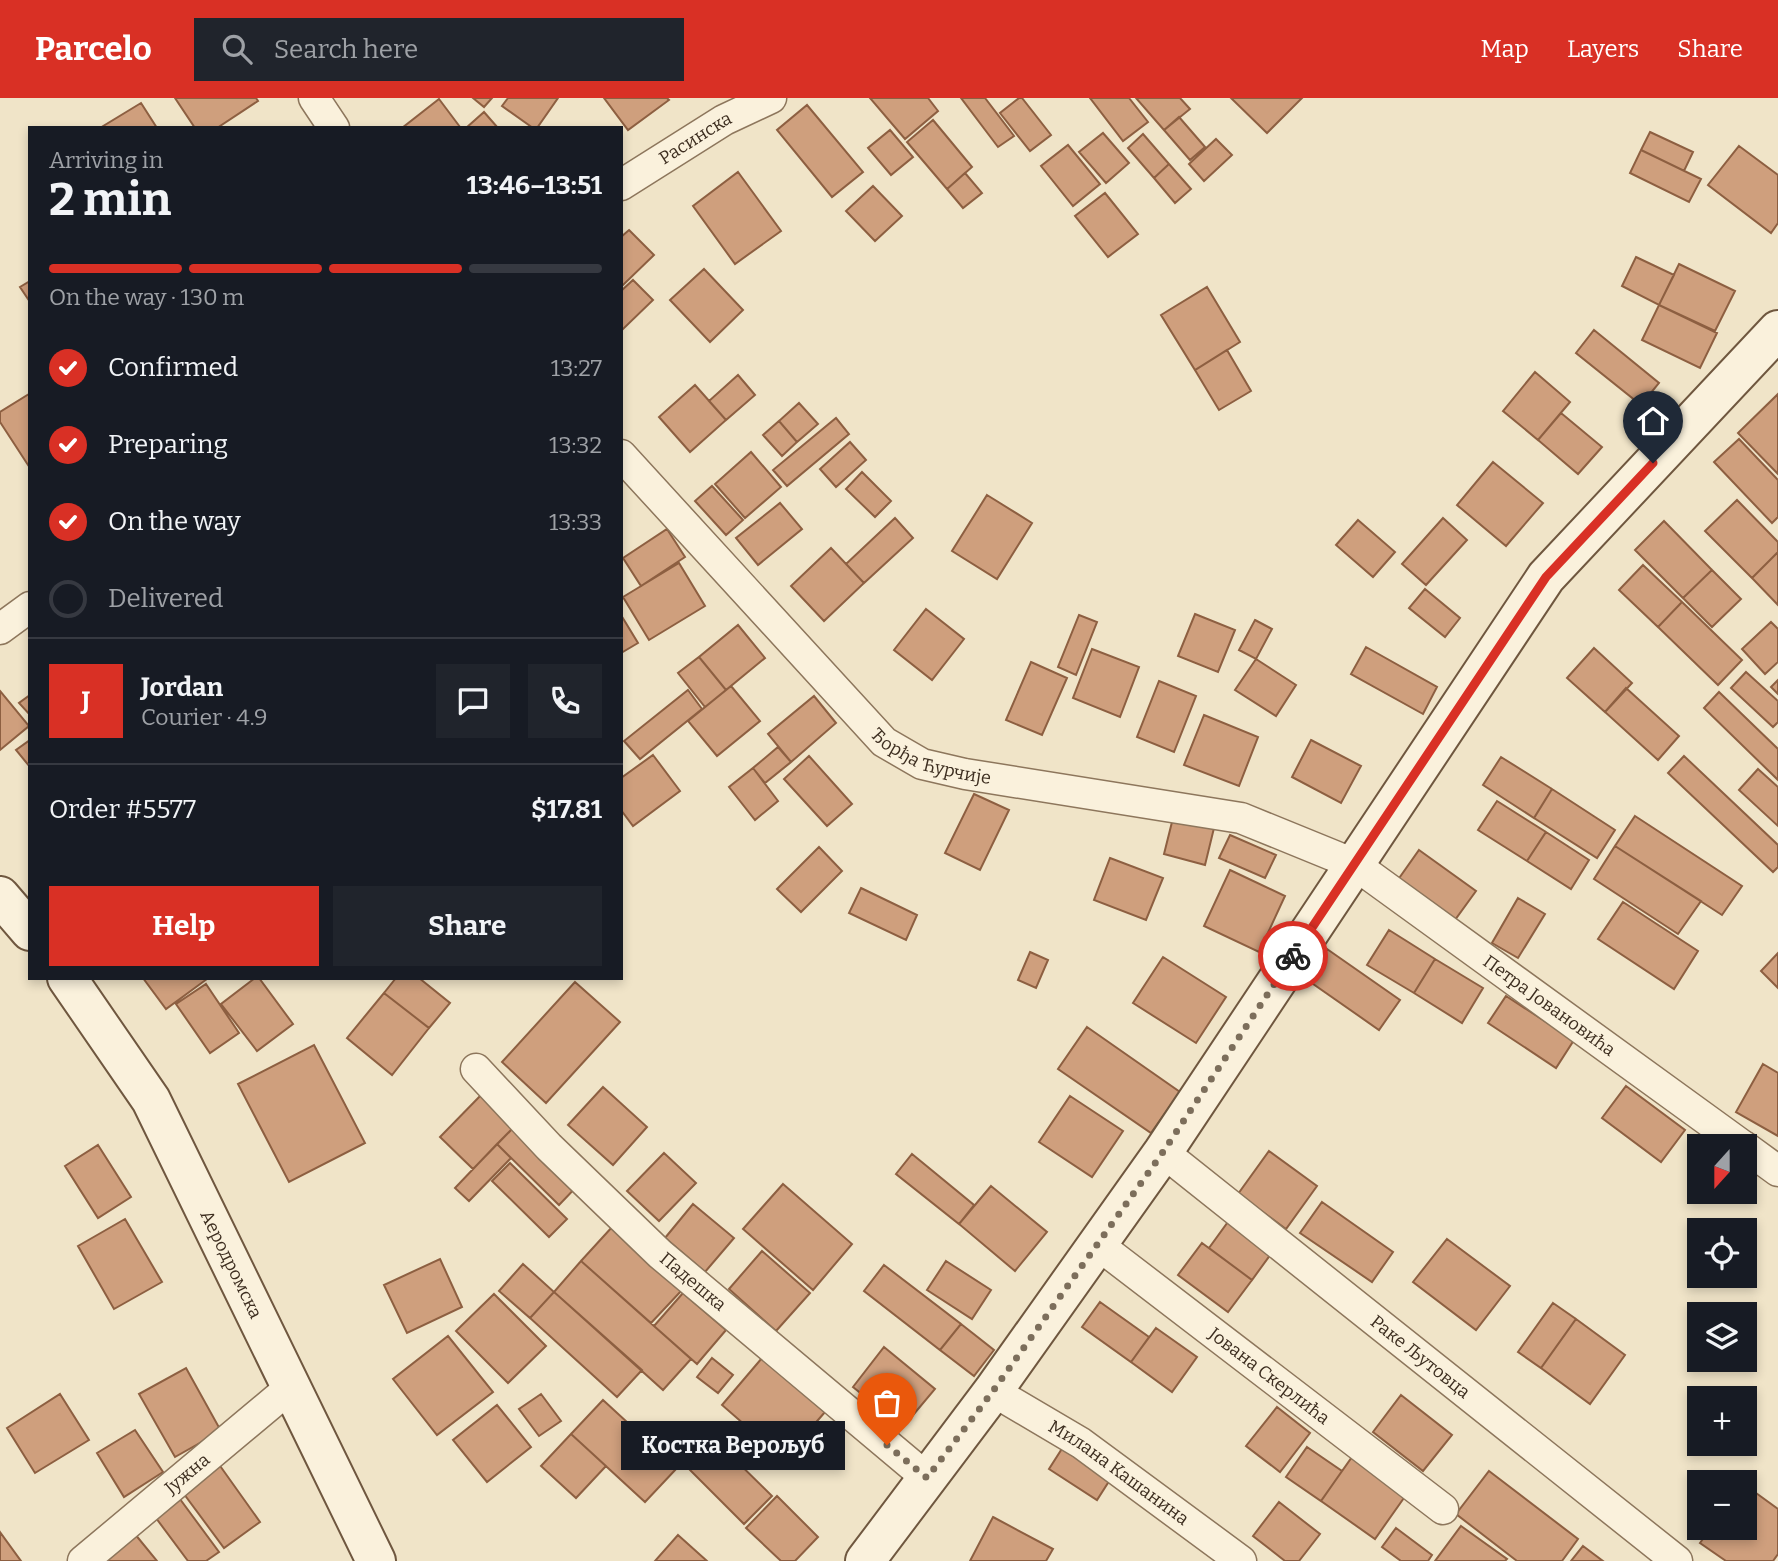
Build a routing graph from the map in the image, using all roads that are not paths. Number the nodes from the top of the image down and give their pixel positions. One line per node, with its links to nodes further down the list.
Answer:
1 (314, 98): 3 (street)
2 (771, 98): 4 (street, Расинска)
3 (333, 126)
4 (623, 184)
5 (1778, 330): 9 (street)
6 (623, 456): 9 (street, Ђорђа Ћурчије)
7 (28, 608): 8 (street)
8 (0, 629)
9 (1354, 864): 14 (street, Петра Јовановића); 15 (street)
10 (0, 896): 11 (street)
11 (28, 929)
12 (68, 980): 19 (street, Аеродромска)
13 (476, 1069): 21 (street, Падешка)
14 (1726, 1134)
15 (1163, 1152): 18 (street); 27 (street, Раке Љутовца)
16 (1757, 1156): 17 (street, Петра Јовановића)
17 (1778, 1171)
18 (1097, 1244): 20 (street); 22 (street, Јована Скерлића)
19 (291, 1387): 23 (street, Аеродромска); 24 (street, Јужна)
20 (993, 1391): 21 (street); 26 (street, Милана Кашанина)
21 (927, 1478): 25 (street)
22 (1443, 1509)
23 (365, 1556)
24 (83, 1561)
25 (865, 1561)
26 (1241, 1561)
27 (1677, 1561)

